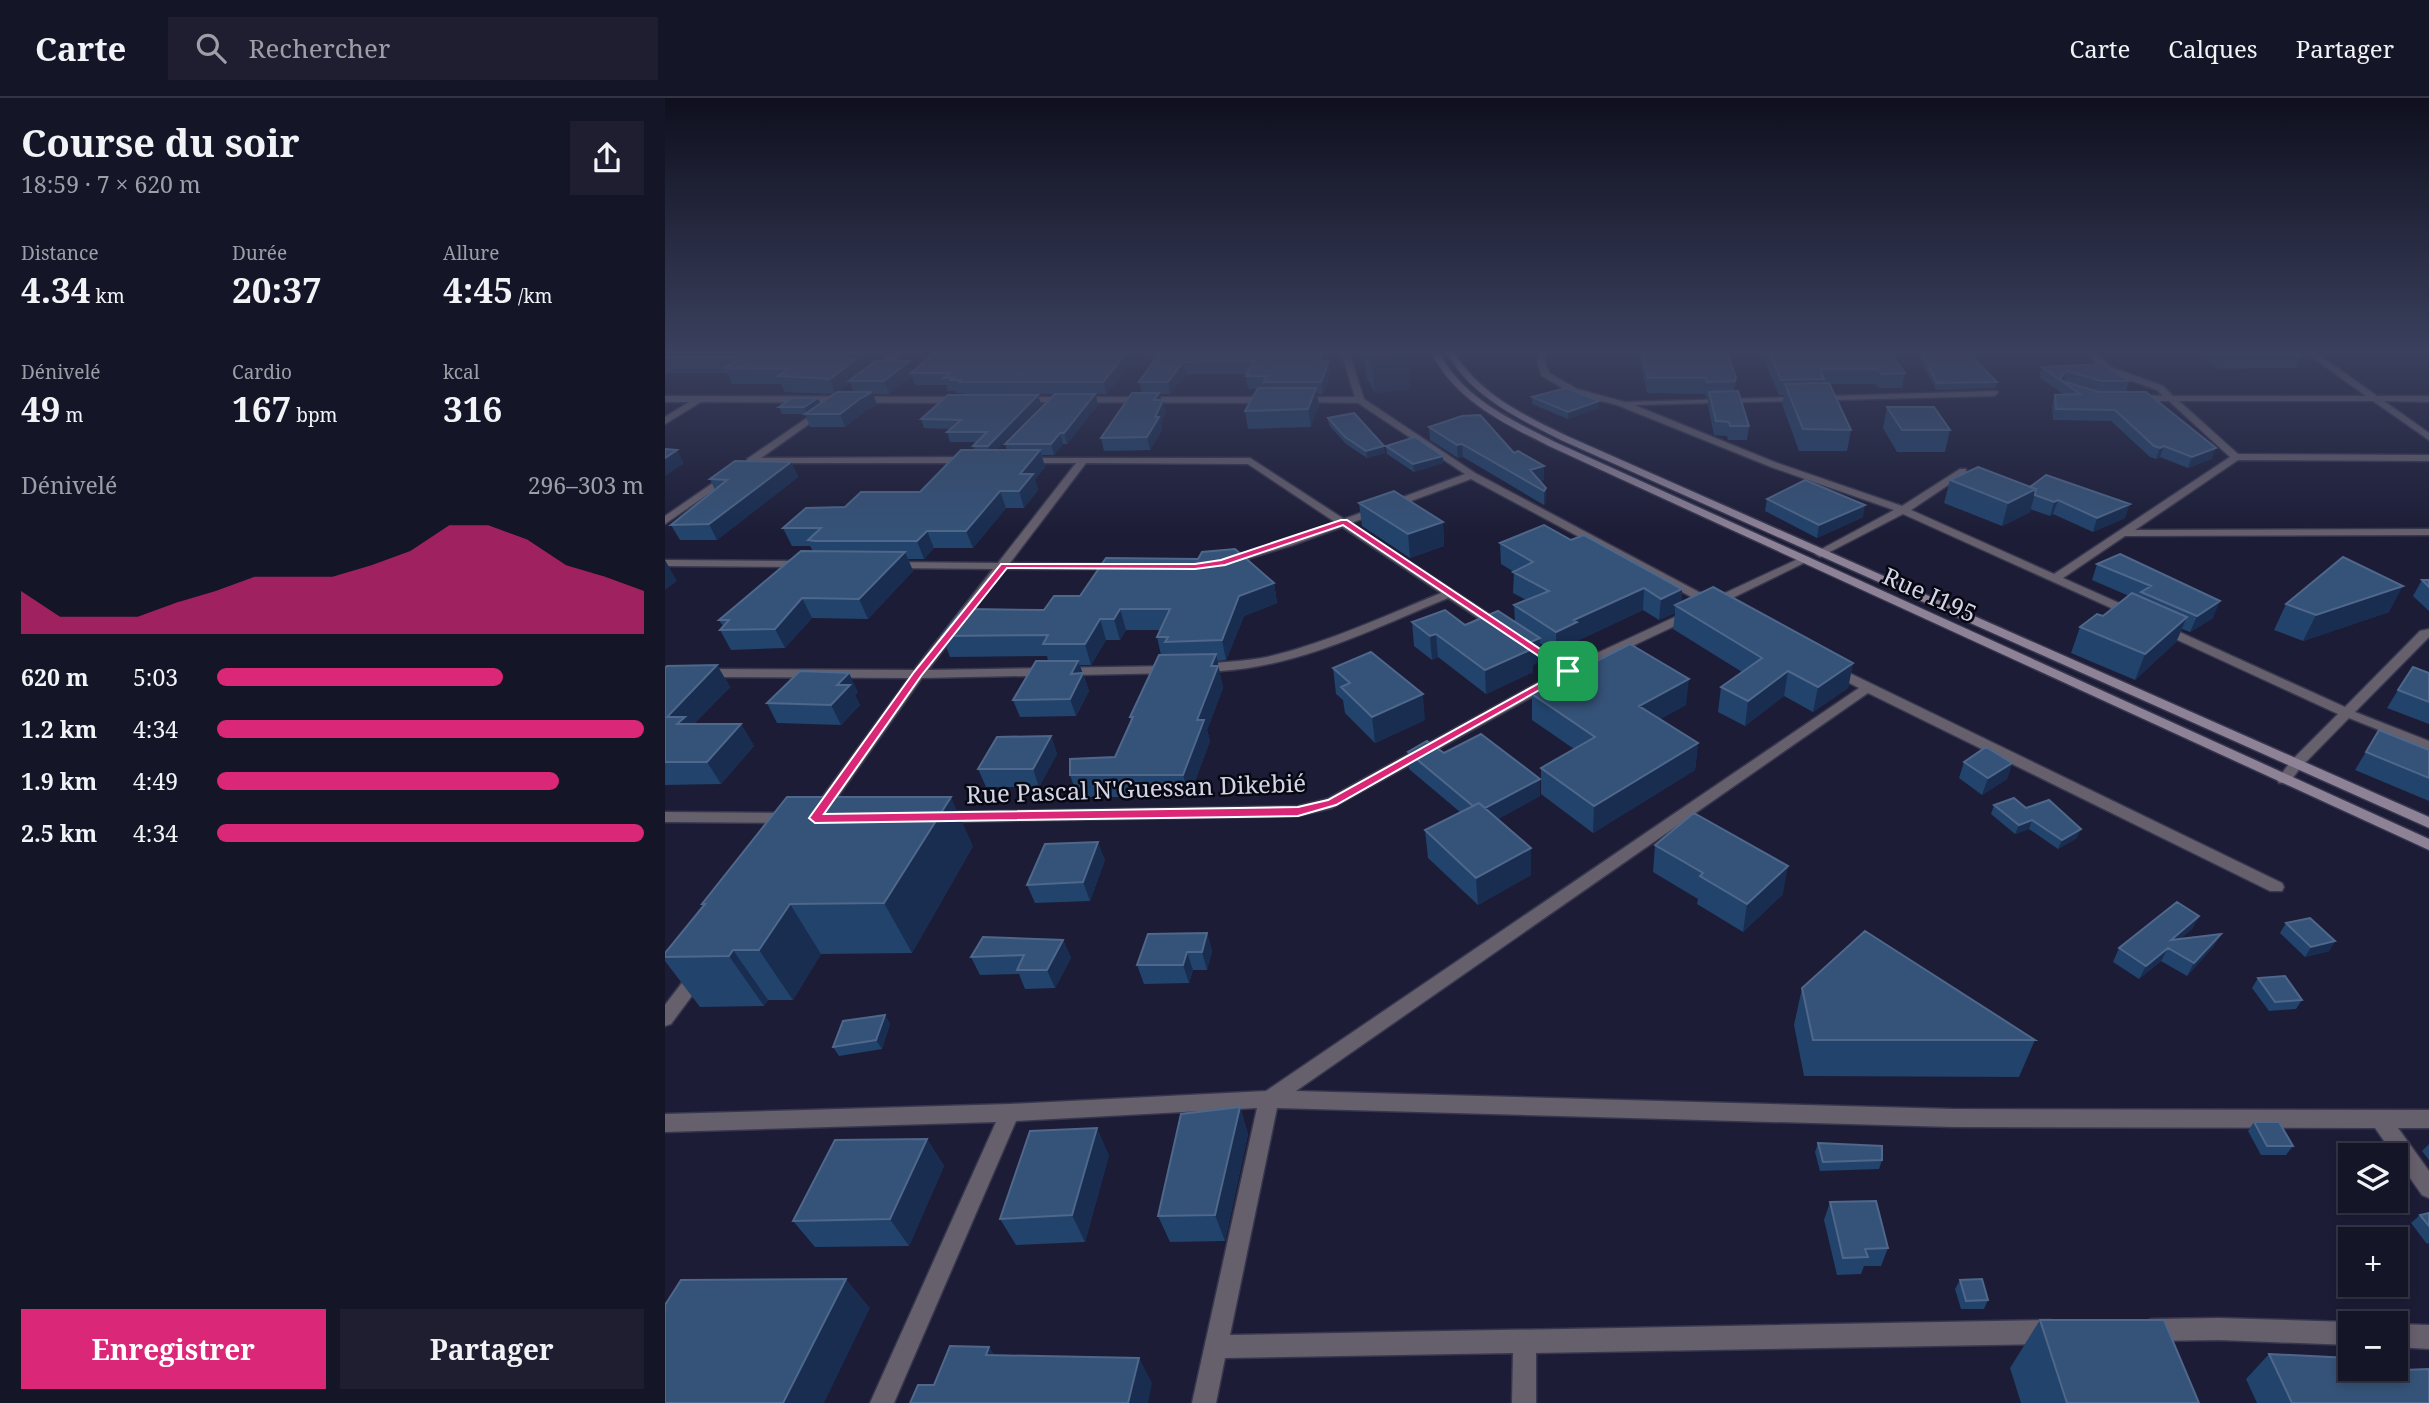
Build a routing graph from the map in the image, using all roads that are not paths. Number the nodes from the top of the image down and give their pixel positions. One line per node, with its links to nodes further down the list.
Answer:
1 (819, 413): 14 (street)
2 (1379, 413): 16 (street)
3 (1495, 413): 23 (main road, Rue I195)
4 (1518, 413): 22 (main road, Rue I195)
5 (1644, 413): 17 (street)
6 (2188, 413): 9 (street)
7 (2393, 413): 8 (street)
8 (2429, 437)
9 (2236, 457): 10 (street); 20 (street)
10 (2429, 457)
11 (982, 460): 14 (street)
12 (1008, 460): 13 (street)
13 (1083, 460): 19 (street); 27 (street)
14 (750, 461): 18 (street)
15 (1963, 471): 17 (street)
16 (1472, 475): 19 (street); 32 (street)
17 (1903, 510): 22 (street); 30 (street)
18 (665, 521)
19 (1344, 522): 28 (street); 31 (street)
20 (2120, 533): 21 (street); 30 (street)
21 (2429, 533)
22 (1820, 554): 41 (main road, Rue I195)
23 (1802, 561): 32 (street, Rue Pascal N'Guessan Dikebié); 42 (main road, Rue I195)
24 (665, 563): 25 (street)
25 (814, 564)
26 (882, 564): 27 (street)
27 (1004, 565): 29 (street); 37 (street)
28 (1209, 565)
29 (1135, 567)
30 (2056, 579): 39 (street)
31 (1450, 593): 35 (street); 37 (street)
32 (1718, 607): 35 (street, Rue Pascal N'Guessan Dikebié)
33 (2429, 632): 39 (street)
34 (1819, 662): 38 (street)
35 (1568, 671): 44 (street, Rue Pascal N'Guessan Dikebié)
36 (692, 673): 37 (street)
37 (918, 674): 43 (street)
38 (1867, 688): 47 (street); 50 (street)
39 (2347, 713): 40 (street); 41 (street)
40 (2429, 746)
41 (2296, 764): 42 (street); 45 (main road, Rue I195)
42 (2284, 780): 46 (main road, Rue I195)
43 (665, 817)
44 (924, 817)
45 (2429, 823)
46 (2429, 845)
47 (2276, 887)
48 (706, 963): 49 (street)
49 (665, 1018)
50 (1269, 1099): 51 (street); 52 (street); 62 (street)
51 (1010, 1113): 54 (street); 63 (street)
52 (2380, 1119): 53 (street); 55 (street)
53 (2429, 1119)
54 (665, 1123)
55 (2429, 1188)
56 (2136, 1331): 58 (street)
57 (2067, 1332): 61 (street)
58 (2338, 1334)
59 (2408, 1336): 60 (street)
60 (2429, 1337)
61 (1525, 1342): 62 (street); 65 (street)
62 (1216, 1347): 64 (street)
63 (882, 1403)
64 (1204, 1403)
65 (1524, 1403)

